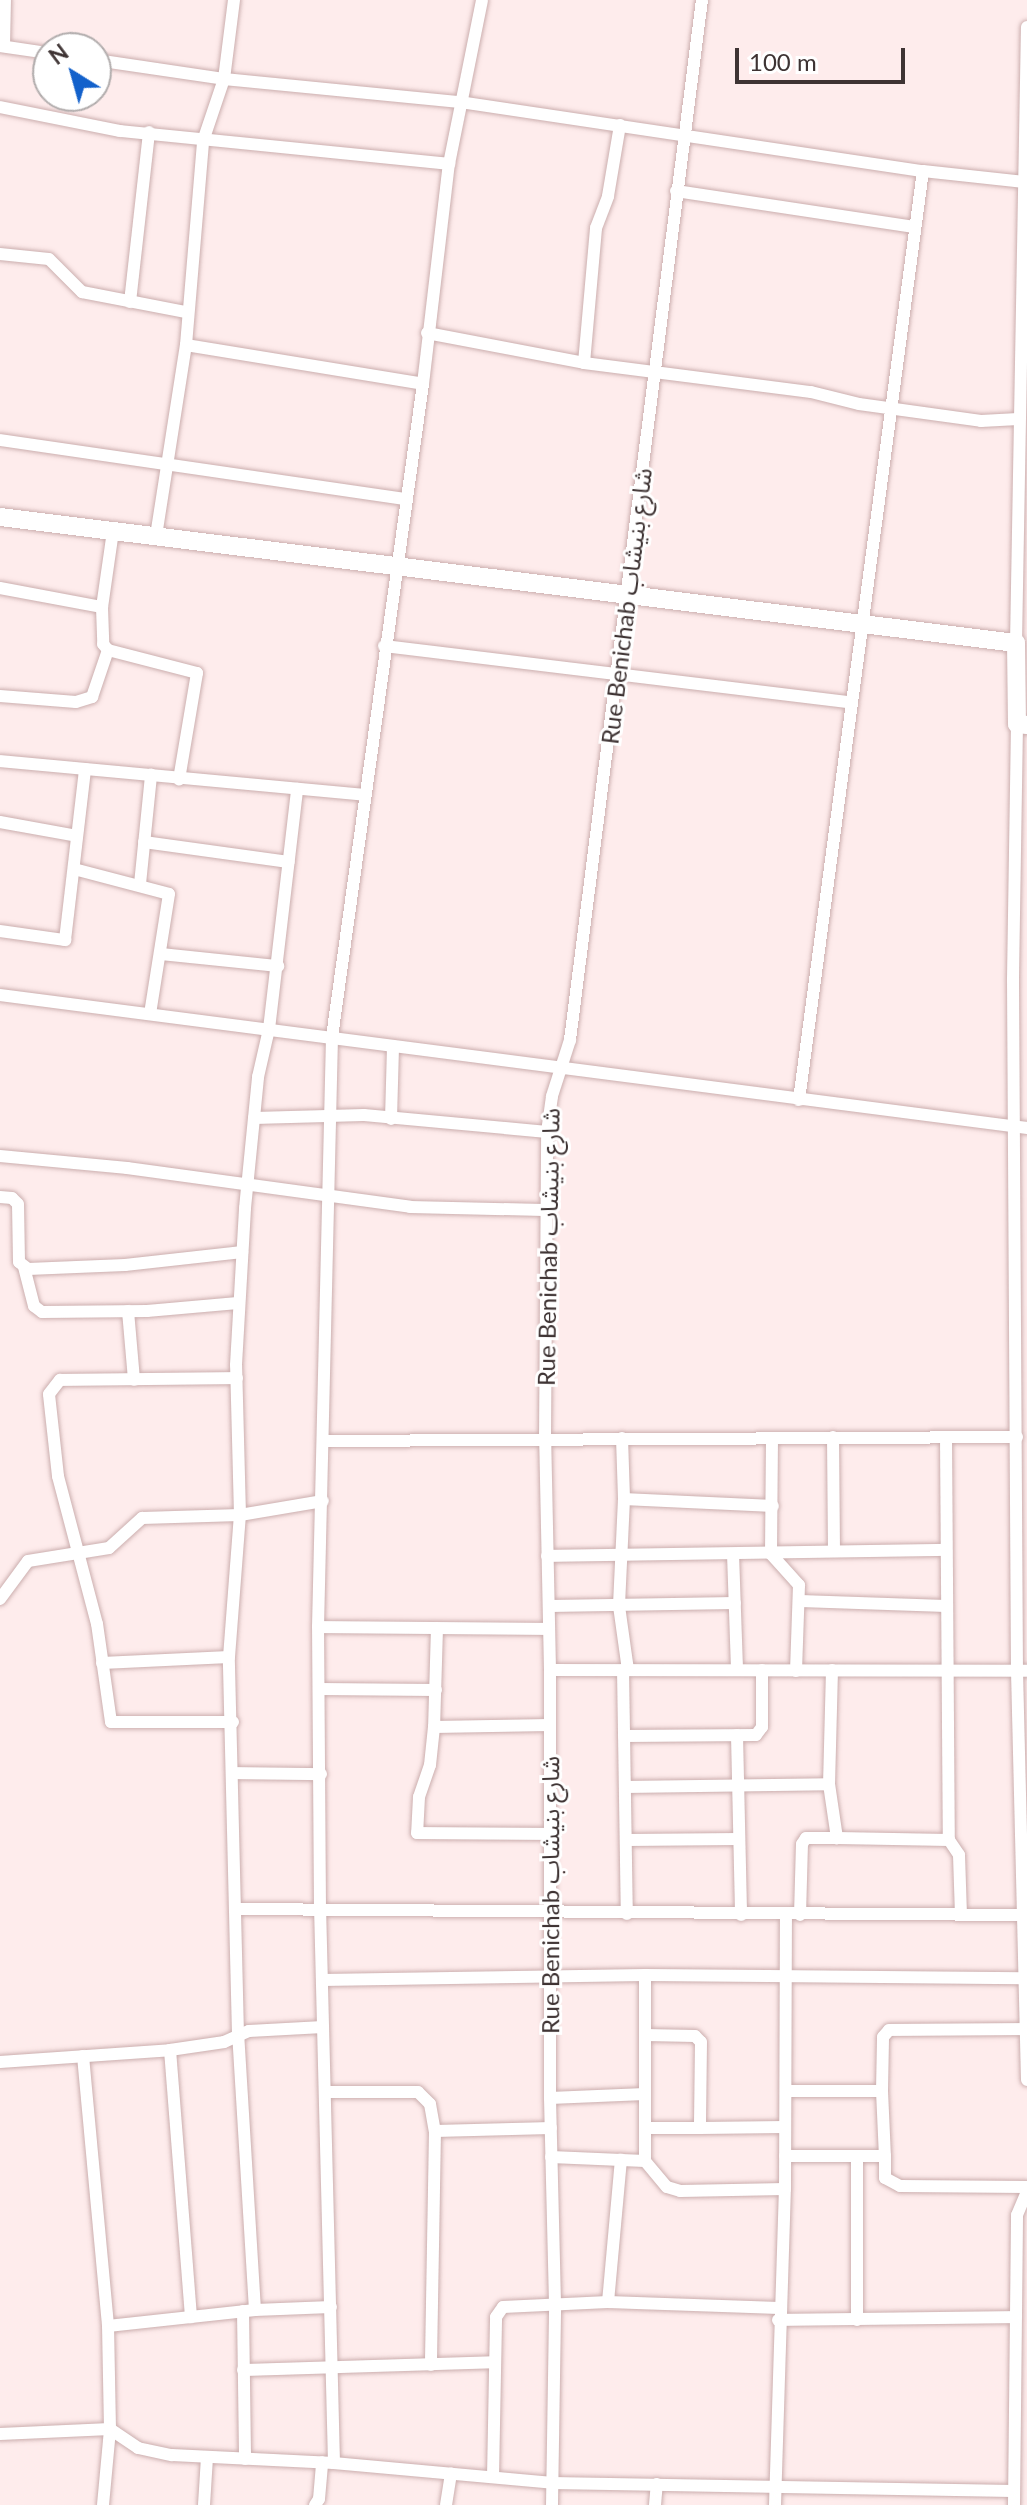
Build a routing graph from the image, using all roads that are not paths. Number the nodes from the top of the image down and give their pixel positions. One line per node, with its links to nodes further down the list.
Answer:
1 (5, 0): 6 (street)
2 (234, 0): 9 (street)
3 (482, 0): 10 (street)
4 (702, 0): 14 (street, Rue Benichab شارع بنيشاب)
5 (1027, 27): 18 (street)
6 (2, 46): 7 (street)
7 (32, 51)
8 (112, 62): 9 (street)
9 (224, 79): 10 (street); 15 (street)
10 (460, 102): 12 (street); 16 (street)
11 (0, 107): 13 (street)
12 (620, 125): 14 (street); 26 (street)
13 (149, 132): 15 (street); 22 (street)
14 (684, 135): 17 (street); 19 (street, Rue Benichab شارع بنيشاب)
15 (203, 141): 16 (street); 23 (street)
16 (449, 164): 24 (street)
17 (923, 171): 18 (street); 20 (street)
18 (1024, 182): 30 (street)
19 (676, 191): 20 (street); 27 (street, Rue Benichab شارع بنيشاب)
20 (914, 227): 29 (street)
21 (0, 254): 22 (street)
22 (130, 302): 23 (street)
23 (186, 312): 25 (street)
24 (427, 333): 26 (street); 28 (street)
25 (186, 345): 28 (street); 32 (street)
26 (584, 363): 27 (street)
27 (655, 372): 29 (street); 40 (street, Rue Benichab شارع بنيشاب)
28 (423, 384): 33 (street)
29 (892, 407): 30 (street); 42 (street)
30 (1018, 419): 43 (street)
31 (0, 440): 32 (street)
32 (168, 463): 33 (street); 37 (street)
33 (406, 499): 38 (street)
34 (0, 517): 35 (street); 36 (street)
35 (0, 527)
36 (113, 531): 37 (street); 41 (street)
37 (156, 536): 38 (street)
38 (395, 566): 40 (street); 44 (street)
39 (0, 588): 41 (street)
40 (628, 595): 42 (street); 46 (street, Rue Benichab شارع بنيشاب)
41 (102, 607): 45 (street)
42 (862, 624): 43 (street); 48 (street)
43 (1016, 643): 49 (street)
44 (384, 646): 46 (street); 55 (street)
45 (108, 650): 47 (street); 53 (street)
46 (619, 675): 48 (street); 72 (street, Rue Benichab شارع بنيشاب)
47 (0, 696)
48 (852, 703): 73 (street)
49 (1022, 724): 65 (street)
50 (0, 761): 51 (street)
51 (85, 769): 52 (street); 57 (street)
52 (151, 775): 53 (street); 58 (street)
53 (179, 779): 54 (street)
54 (297, 789): 55 (street); 59 (street)
55 (364, 795): 70 (street)
56 (0, 822): 57 (street)
57 (77, 836): 60 (street)
58 (144, 842): 59 (street); 61 (street)
59 (289, 862): 64 (street)
60 (74, 869): 61 (street); 62 (street)
61 (140, 884): 63 (street)
62 (0, 931)
63 (161, 954): 64 (street); 68 (street)
64 (278, 966): 69 (street)
65 (1013, 980): 66 (street); 77 (street)
66 (1027, 981)
67 (0, 995): 68 (street)
68 (150, 1014): 69 (street)
69 (269, 1029): 70 (street); 75 (street)
70 (332, 1037): 71 (street); 74 (street)
71 (393, 1046): 72 (street); 76 (street)
72 (561, 1070): 73 (street); 78 (street, Rue Benichab شارع بنيشاب)
73 (799, 1100): 77 (street)
74 (332, 1117): 75 (street); 76 (street); 82 (street)
75 (254, 1118): 80 (street)
76 (391, 1119): 78 (street)
77 (1022, 1128): 83 (street)
78 (547, 1132): 84 (street, Rue Benichab شارع بنيشاب)
79 (0, 1156): 80 (street)
80 (248, 1184): 82 (street); 85 (street)
81 (0, 1197): 86 (street)
82 (330, 1197): 84 (street); 97 (street)
83 (1022, 1200): 93 (street)
84 (544, 1210): 96 (street, Rue Benichab شارع بنيشاب)
85 (242, 1252): 86 (street); 87 (street)
86 (24, 1267): 88 (street)
87 (238, 1303): 88 (street); 89 (street)
88 (128, 1311): 90 (street)
89 (237, 1378): 90 (street); 101 (street)
90 (134, 1380): 104 (street)
91 (833, 1437): 92 (street); 95 (street); 102 (street)
92 (946, 1437): 93 (street); 103 (street)
93 (1017, 1437): 127 (street)
94 (622, 1438): 95 (street); 96 (street); 98 (street)
95 (772, 1438): 100 (street)
96 (545, 1439): 97 (street); 108 (street, Rue Benichab شارع بنيشاب)
97 (324, 1441): 99 (street)
98 (624, 1499): 100 (street); 107 (street)
99 (323, 1501): 101 (street); 115 (street)
100 (773, 1506): 106 (street)
101 (240, 1515): 104 (street); 118 (street)
102 (834, 1550): 103 (street); 106 (street)
103 (946, 1550): 114 (street)
104 (79, 1552): 109 (street); 119 (street)
105 (733, 1554): 106 (street); 107 (street); 111 (street)
106 (771, 1554): 110 (street)
107 (620, 1555): 108 (street); 113 (street)
108 (547, 1556): 112 (street, Rue Benichab شارع بنيشاب)
109 (0, 1599)
110 (800, 1601): 114 (street); 126 (street)
111 (735, 1603): 113 (street); 122 (street)
112 (549, 1606): 113 (street); 117 (street, Rue Benichab شارع بنيشاب)
113 (619, 1606): 121 (street)
114 (946, 1606): 125 (street)
115 (318, 1627): 116 (street); 128 (street)
116 (437, 1628): 117 (street); 129 (street)
117 (549, 1629): 120 (street, Rue Benichab شارع بنيشاب)
118 (229, 1657): 119 (street); 130 (street)
119 (102, 1663): 130 (street)
120 (550, 1670): 121 (street); 131 (street, Rue Benichab شارع بنيشاب)
121 (626, 1670): 122 (street); 134 (street)
122 (737, 1670): 123 (street)
123 (762, 1670): 126 (street); 133 (street)
124 (832, 1670): 125 (street); 126 (street); 138 (street)
125 (947, 1670): 127 (street); 145 (street)
126 (796, 1671)
127 (1022, 1671): 135 (street)
128 (319, 1689): 129 (street); 137 (street)
129 (436, 1690): 132 (street)
130 (233, 1722): 136 (street)
131 (550, 1725): 132 (street); 141 (street, Rue Benichab شارع بنيشاب)
132 (434, 1727): 141 (street)
133 (737, 1735): 134 (street); 140 (street)
134 (624, 1736): 139 (street)
135 (1023, 1760): 146 (street)
136 (234, 1773): 137 (street); 148 (street)
137 (321, 1774): 147 (street)
138 (829, 1784): 140 (street); 142 (street)
139 (625, 1787): 140 (street); 144 (street)
140 (738, 1787): 143 (street)
141 (550, 1834): 149 (street, Rue Benichab شارع بنيشاب)
142 (837, 1838): 145 (street); 153 (street)
143 (739, 1839): 144 (street); 151 (street)
144 (626, 1840): 150 (street)
145 (949, 1840): 154 (street)
146 (1025, 1900): 155 (street)
147 (320, 1908): 148 (street); 149 (street); 160 (street)
148 (238, 1909): 163 (street)
149 (549, 1914): 150 (street); 157 (street, Rue Benichab شارع بنيشاب)
150 (627, 1914): 151 (street)
151 (741, 1915): 152 (street)
152 (786, 1915): 153 (street); 158 (street)
153 (800, 1915): 154 (street)
154 (961, 1915): 155 (street)
155 (1023, 1915): 159 (street)
156 (645, 1975): 157 (street); 158 (street); 164 (street)
157 (549, 1977): 160 (street); 173 (street, Rue Benichab شارع بنيشاب)
158 (786, 1977): 159 (street); 169 (street)
159 (1024, 1978): 162 (street)
160 (322, 1980): 161 (street)
161 (323, 2027): 163 (street); 171 (street)
162 (1026, 2029): 168 (street); 170 (street)
163 (238, 2035): 165 (street); 191 (street)
164 (645, 2035): 172 (street); 177 (street)
165 (170, 2050): 166 (street); 193 (street)
166 (83, 2056): 167 (street); 196 (street)
167 (0, 2062)
168 (1027, 2080)
169 (786, 2091): 170 (street); 174 (street)
170 (882, 2091): 180 (street)
171 (326, 2092): 178 (street); 190 (street)
172 (645, 2094): 173 (street); 176 (street)
173 (550, 2098): 175 (street, Rue Benichab شارع بنيشاب)
174 (785, 2127): 177 (street); 179 (street)
175 (551, 2128): 178 (street); 181 (street, Rue Benichab شارع بنيشاب)
176 (646, 2128): 177 (street); 184 (street)
177 (700, 2128)
178 (435, 2131): 198 (street)
179 (785, 2156): 182 (street); 185 (street)
180 (885, 2156): 182 (street); 186 (street)
181 (551, 2157): 183 (street); 189 (street, Rue Benichab شارع بنيشاب)
182 (857, 2157): 194 (street)
183 (621, 2160): 184 (street); 188 (street)
184 (645, 2161): 185 (street)
185 (785, 2189): 192 (street)
186 (1027, 2190): 187 (street)
187 (1022, 2215): 195 (street)
188 (608, 2302): 189 (street); 192 (street)
189 (555, 2303): 197 (street); 209 (street, Rue Benichab شارع بنيشاب)
190 (331, 2307): 191 (street); 199 (street)
191 (249, 2310): 193 (street); 200 (street)
192 (779, 2314): 194 (street); 211 (street)
193 (191, 2317): 196 (street)
194 (857, 2320): 195 (street)
195 (1019, 2323): 201 (street)
196 (108, 2326): 202 (street)
197 (495, 2362): 198 (street); 208 (street)
198 (431, 2365): 199 (street)
199 (332, 2366): 200 (street); 206 (street)
200 (243, 2370): 205 (street)
201 (1021, 2391): 212 (street)
202 (110, 2429): 203 (street); 204 (street); 213 (street)
203 (0, 2434)
204 (207, 2457): 205 (street); 214 (street)
205 (245, 2459): 206 (street)
206 (328, 2463): 207 (street); 215 (street)
207 (451, 2473): 208 (street); 216 (street)
208 (493, 2477): 209 (street)
209 (552, 2483): 210 (street); 217 (street, Rue Benichab شارع بنيشاب)
210 (657, 2484): 211 (street); 218 (street)
211 (774, 2485): 212 (street); 219 (street)
212 (1013, 2491): 220 (street)
213 (103, 2505)
214 (204, 2505)
215 (315, 2505)
216 (446, 2505)
217 (552, 2505)
218 (655, 2505)
219 (775, 2505)
220 (1014, 2505)

